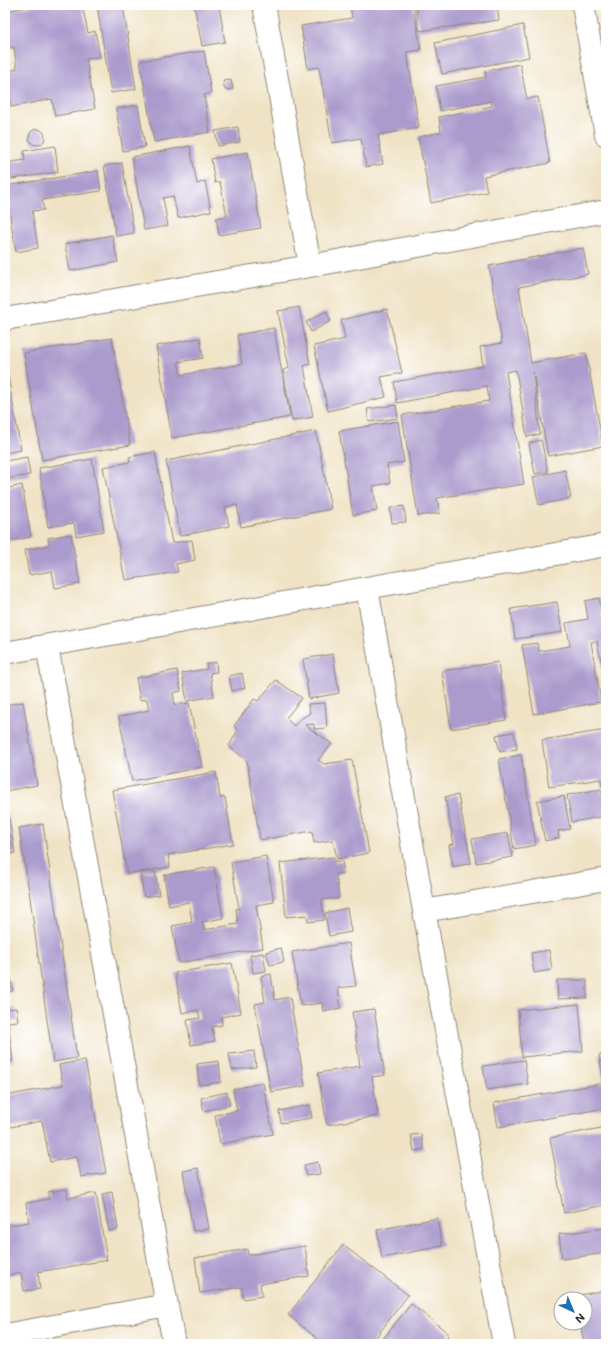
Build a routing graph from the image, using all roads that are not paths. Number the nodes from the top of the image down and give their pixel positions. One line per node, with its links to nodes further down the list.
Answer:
1 (264, 5): 5 (street)
2 (583, 5): 3 (street)
3 (606, 135)
4 (606, 211): 5 (street)
5 (310, 266): 6 (street)
6 (5, 319)
7 (606, 545): 8 (street)
8 (367, 588): 9 (street); 12 (street)
9 (47, 646): 10 (street); 13 (street)
10 (5, 653)
11 (606, 878): 12 (street)
12 (424, 911): 16 (street)
13 (167, 1305): 14 (street); 15 (street)
14 (5, 1335)
15 (174, 1344)
16 (504, 1344)

